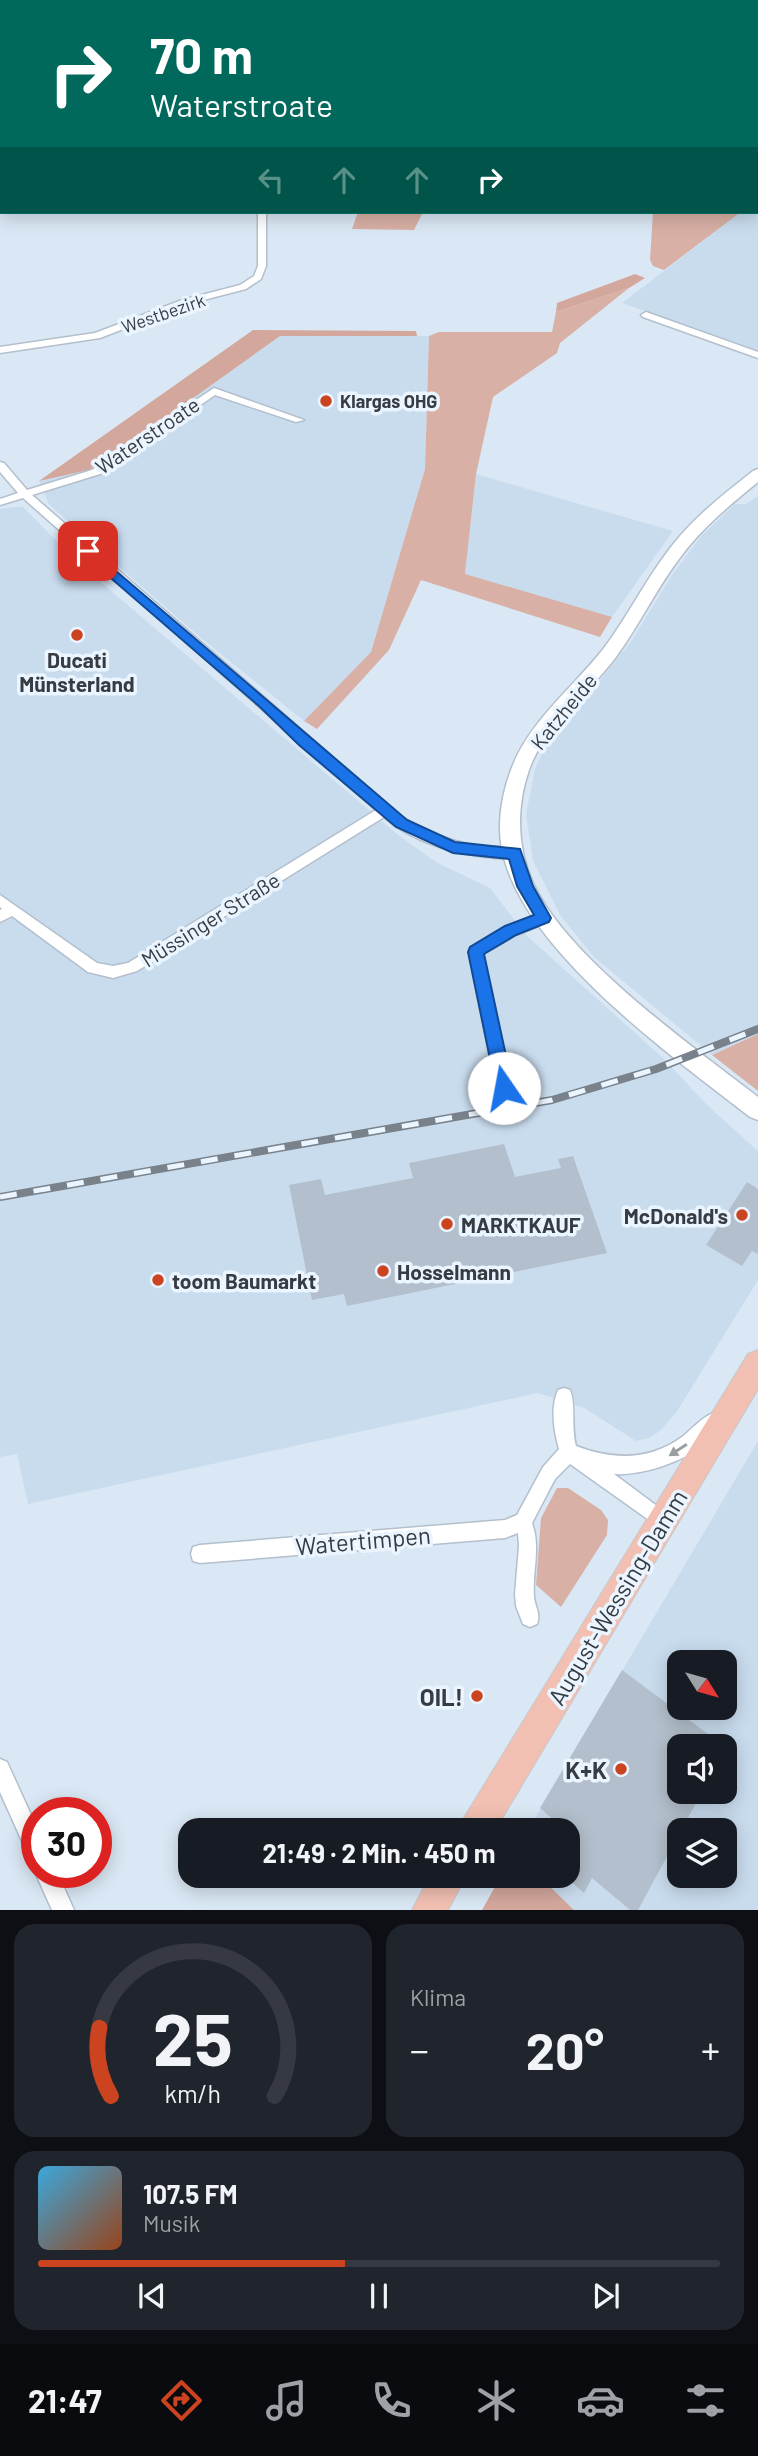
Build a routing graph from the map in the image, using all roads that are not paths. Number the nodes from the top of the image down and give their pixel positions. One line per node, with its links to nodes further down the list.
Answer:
1 (262, 214): 3 (street, Westbezirk)
2 (646, 315): 4 (street)
3 (0, 350)
4 (758, 355)
5 (299, 419): 8 (street, Waterstroate)
6 (0, 465): 8 (street)
7 (758, 474): 11 (street, Katzheide)
8 (25, 493): 9 (street); 10 (street)
9 (0, 502)
10 (385, 810): 11 (street); 12 (street, Müssinger Straße)
11 (515, 853): 13 (street, Katzheide)
12 (4, 908)
13 (543, 918): 14 (street); 15 (street, Katzheide)
14 (504, 1088)
15 (758, 1110)
16 (751, 1375): 18 (street, one-way to 18); 19 (main road, August-Wessing-Damm)
17 (564, 1396): 18 (street)
18 (569, 1452): 19 (street); 20 (street)
19 (663, 1521): 25 (main road, August-Wessing-Damm)
20 (523, 1522): 21 (street, Watertimpen); 22 (street)
21 (200, 1554)
22 (530, 1617)
23 (0, 1769): 24 (street)
24 (21, 1816)
25 (484, 1818)
26 (53, 1888): 28 (street)
27 (442, 1888): 29 (main road)
28 (62, 1910)
29 (429, 1910)

